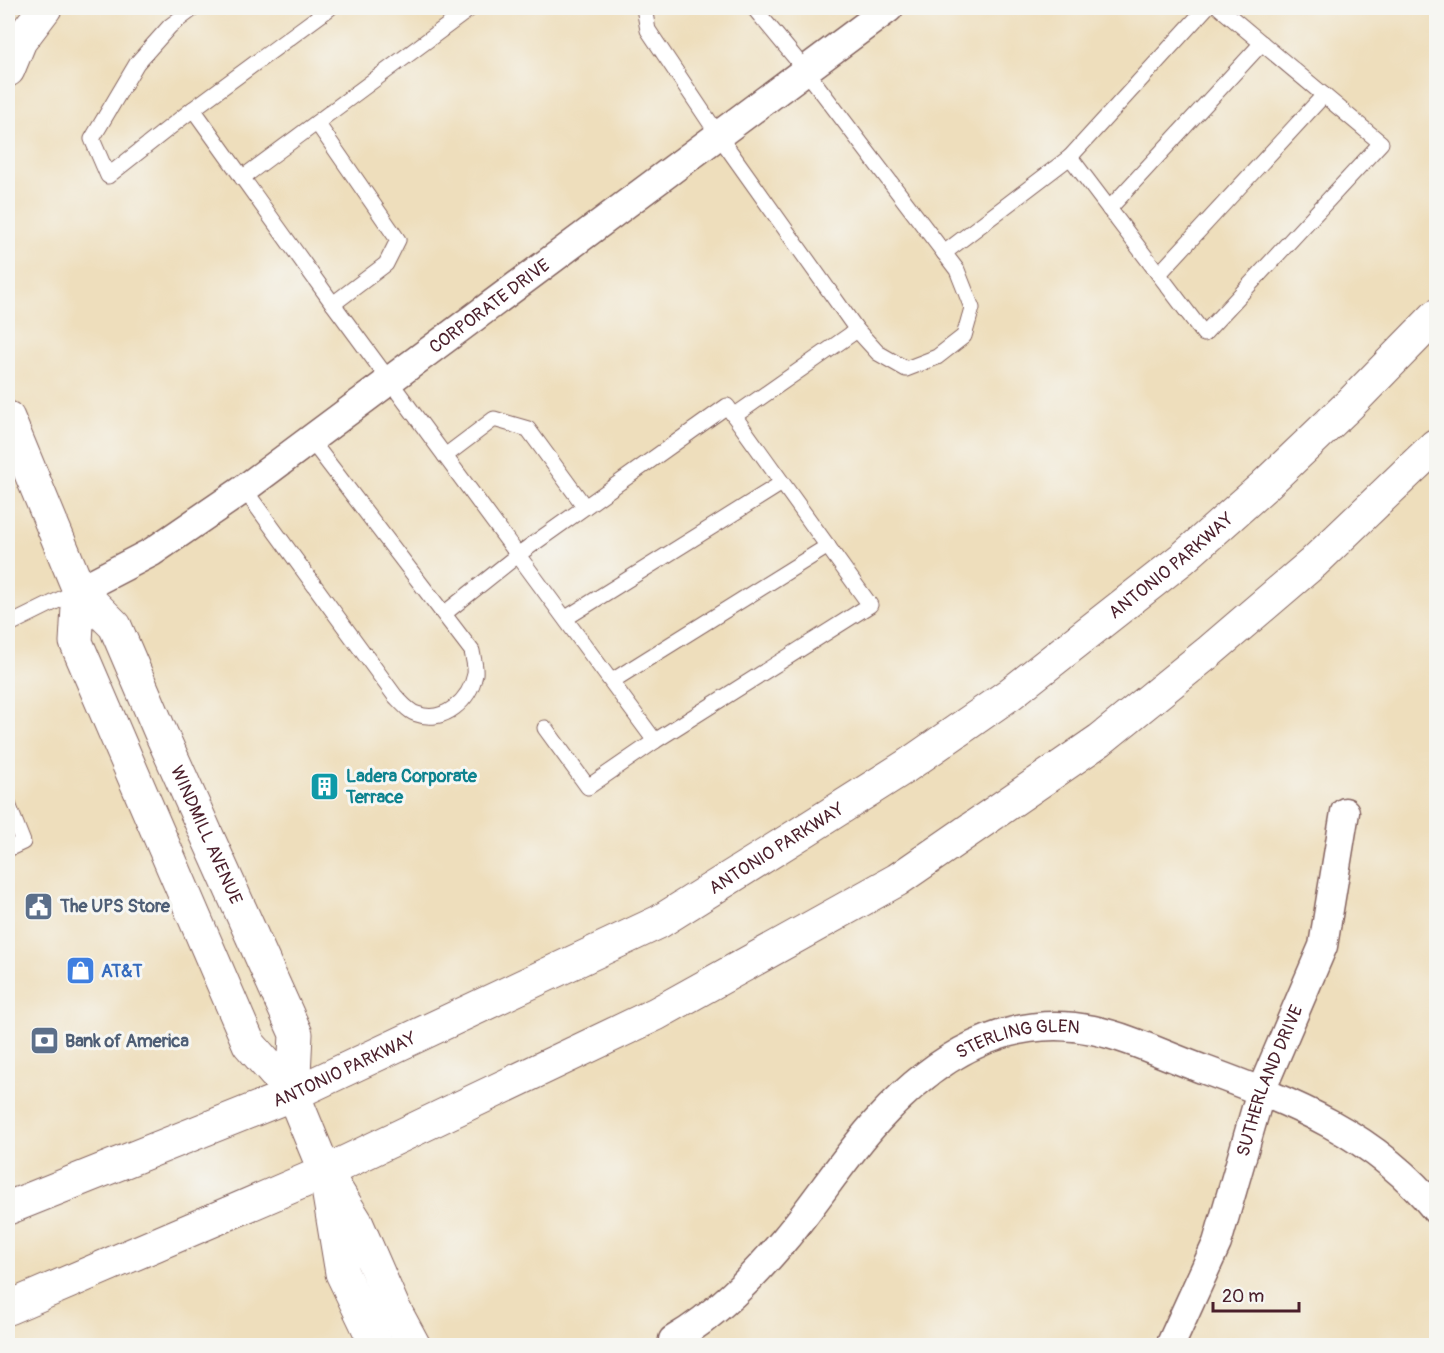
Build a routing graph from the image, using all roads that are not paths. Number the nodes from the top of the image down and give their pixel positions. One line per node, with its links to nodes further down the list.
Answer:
1 (45, 8): 11 (main road)
2 (194, 8): 14 (lane)
3 (330, 8): 14 (lane)
4 (471, 8): 15 (lane)
5 (644, 8): 16 (lane)
6 (754, 8): 12 (lane)
7 (889, 8): 12 (street, CORPORATE DRIVE)
8 (1206, 8): 17 (lane)
9 (1220, 8): 10 (lane)
10 (1262, 43): 13 (lane); 19 (lane)
11 (8, 70)
12 (806, 71): 16 (street, CORPORATE DRIVE); 20 (lane)
13 (1324, 95): 21 (lane); 21 (lane)
14 (193, 109): 18 (lane)
15 (317, 123): 18 (lane); 22 (lane)
16 (719, 136): 24 (lane); 25 (street, CORPORATE DRIVE)
17 (1070, 157): 19 (lane); 20 (lane)
18 (242, 178): 22 (lane)
19 (1109, 209): 21 (lane)
20 (944, 253): 24 (lane)
21 (1159, 274)
22 (333, 304): 25 (lane)
23 (1437, 316): 47 (main road, ANTONIO PARKWAY)
24 (857, 330): 26 (lane)
25 (389, 379): 28 (street, CORPORATE DRIVE); 30 (lane)
26 (734, 416): 31 (lane); 33 (lane)
27 (8, 418): 36 (main road, WINDMILL AVENUE)
28 (310, 439): 32 (street, CORPORATE DRIVE); 37 (lane)
29 (1437, 445): 48 (main road)
30 (445, 456): 33 (lane); 35 (lane)
31 (782, 483): 34 (lane); 38 (lane)
32 (243, 489): 36 (street, CORPORATE DRIVE); 37 (lane)
33 (585, 507): 35 (lane)
34 (828, 546): 40 (lane); 42 (lane)
35 (519, 554): 37 (lane); 38 (lane)
36 (79, 590): 39 (lane); 47 (main road, WINDMILL AVENUE); 47 (main road, WINDMILL AVENUE)
37 (445, 613)
38 (566, 618): 40 (lane)
39 (8, 624)
40 (612, 681): 42 (lane)
41 (545, 728): 42 (lane)
42 (655, 741)
43 (8, 804): 45 (lane)
44 (1345, 812): 46 (street, SUTHERLAND DRIVE)
45 (8, 849)
46 (1262, 1091): 50 (street, STERLING GLEN); 52 (street, STERLING GLEN); 55 (street, SUTHERLAND DRIVE)
47 (293, 1094): 48 (main road, WINDMILL AVENUE); 49 (main road, ANTONIO PARKWAY)
48 (325, 1172): 51 (main road); 53 (main road, WINDMILL AVENUE); 54 (main road, WINDMILL AVENUE)
49 (8, 1208)
50 (1437, 1209)
51 (8, 1308)
52 (673, 1340)
53 (377, 1346)
54 (414, 1346)
55 (1170, 1346)

